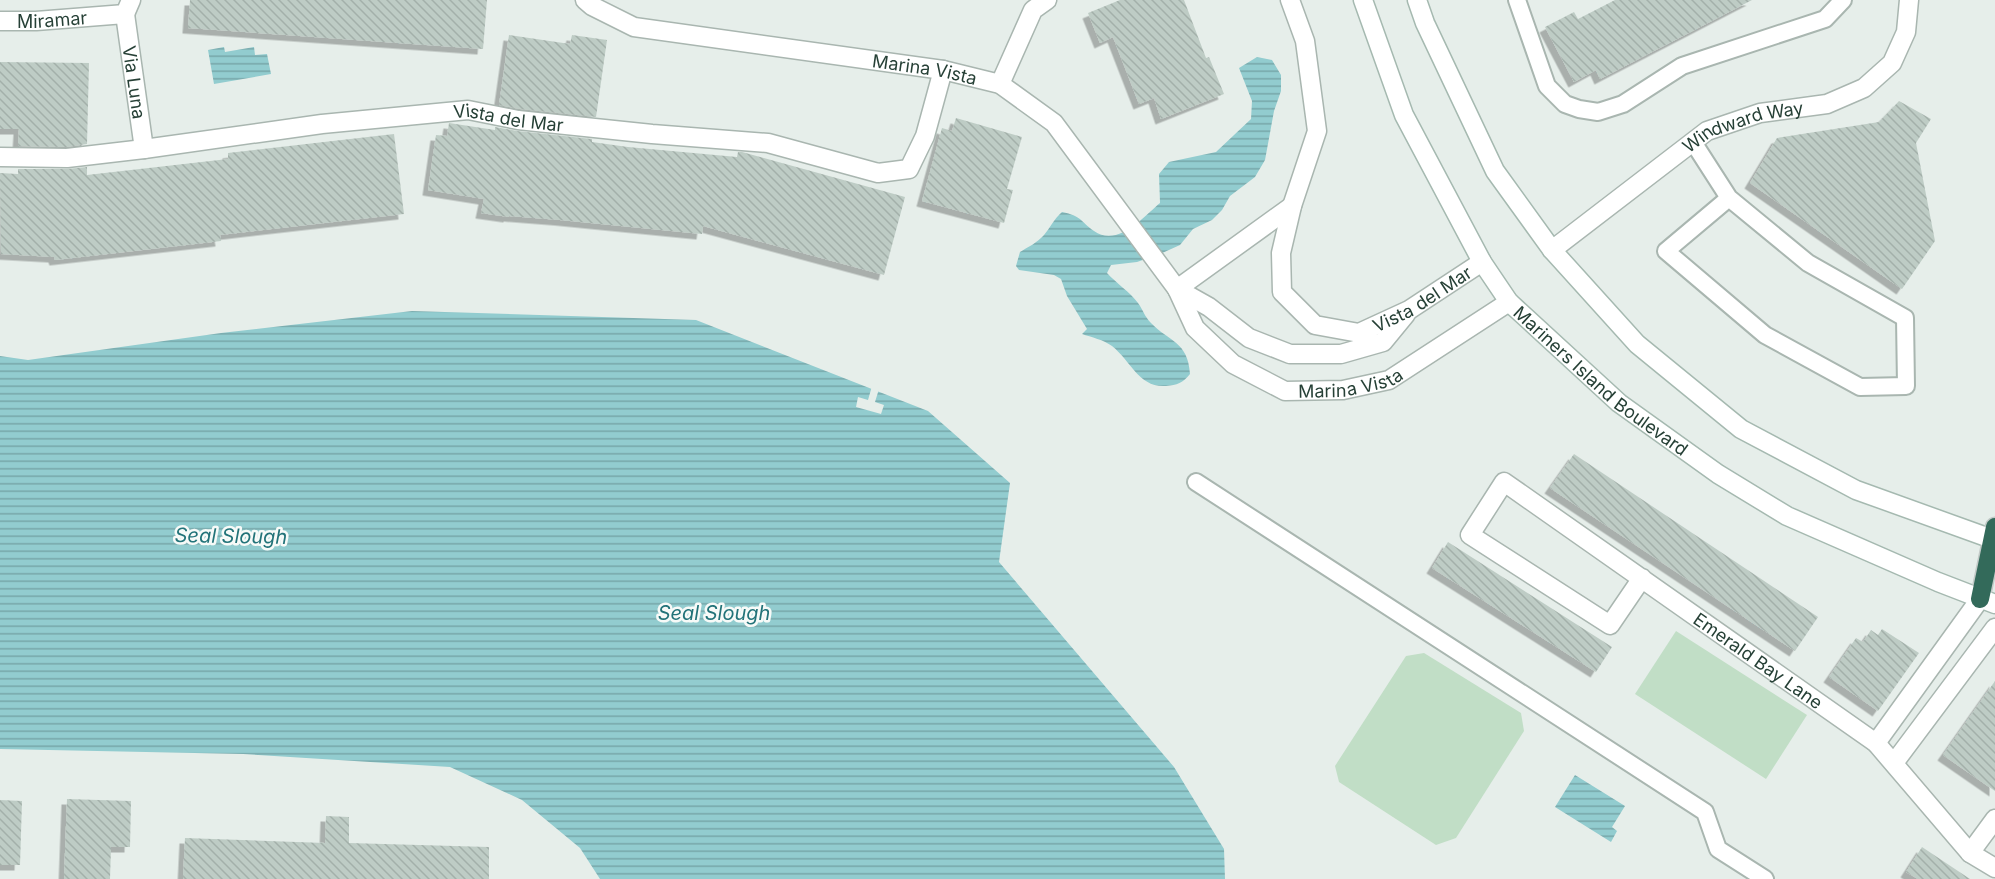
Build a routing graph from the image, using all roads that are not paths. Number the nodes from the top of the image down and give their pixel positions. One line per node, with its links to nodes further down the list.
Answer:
1 (585, 0): 11 (street, Marina Vista)
2 (1047, 0): 12 (street)
3 (1290, 0): 17 (street, Vista del Mar)
4 (1364, 0): 19 (street, Mariners Island Boulevard)
5 (1417, 0): 18 (street)
6 (1517, 0): 7 (lane)
7 (1843, 0)
8 (1909, 0): 13 (street, Windward Way)
9 (128, 7): 10 (street, Miramar); 14 (street, Via Luna)
10 (0, 21)
11 (943, 70): 12 (street, Marina Vista); 14 (street, Vista del Mar)
12 (1000, 84): 20 (street, Marina Vista)
13 (1693, 142): 16 (lane); 18 (street, Windward Way)
14 (144, 150): 15 (street, Vista del Mar)
15 (0, 157)
16 (1729, 198): 16 (lane)
17 (1292, 206): 20 (street); 22 (street, Vista del Mar)
18 (1552, 250): 24 (street)
19 (1482, 262): 21 (street, Mariners Island Boulevard); 22 (street, Vista del Mar)
20 (1177, 288): 21 (street, Marina Vista); 22 (street, Marina Vista)
21 (1509, 302): 26 (street, Mariners Island Boulevard)
22 (1409, 310)
23 (1196, 482): 33 (lane)
24 (1994, 536): 26 (highway)
25 (1642, 578): 25 (street, Emerald Bay Lane); 28 (street, Emerald Bay Lane)
26 (1988, 602): 28 (street)
27 (1995, 628): 29 (street)
28 (1876, 743): 29 (street, Emerald Bay Lane)
29 (1894, 763): 31 (street, Emerald Bay Lane)
30 (1995, 819): 31 (street)
31 (1971, 853): 32 (street, Emerald Bay Lane)
32 (1995, 868)
33 (1765, 879)

